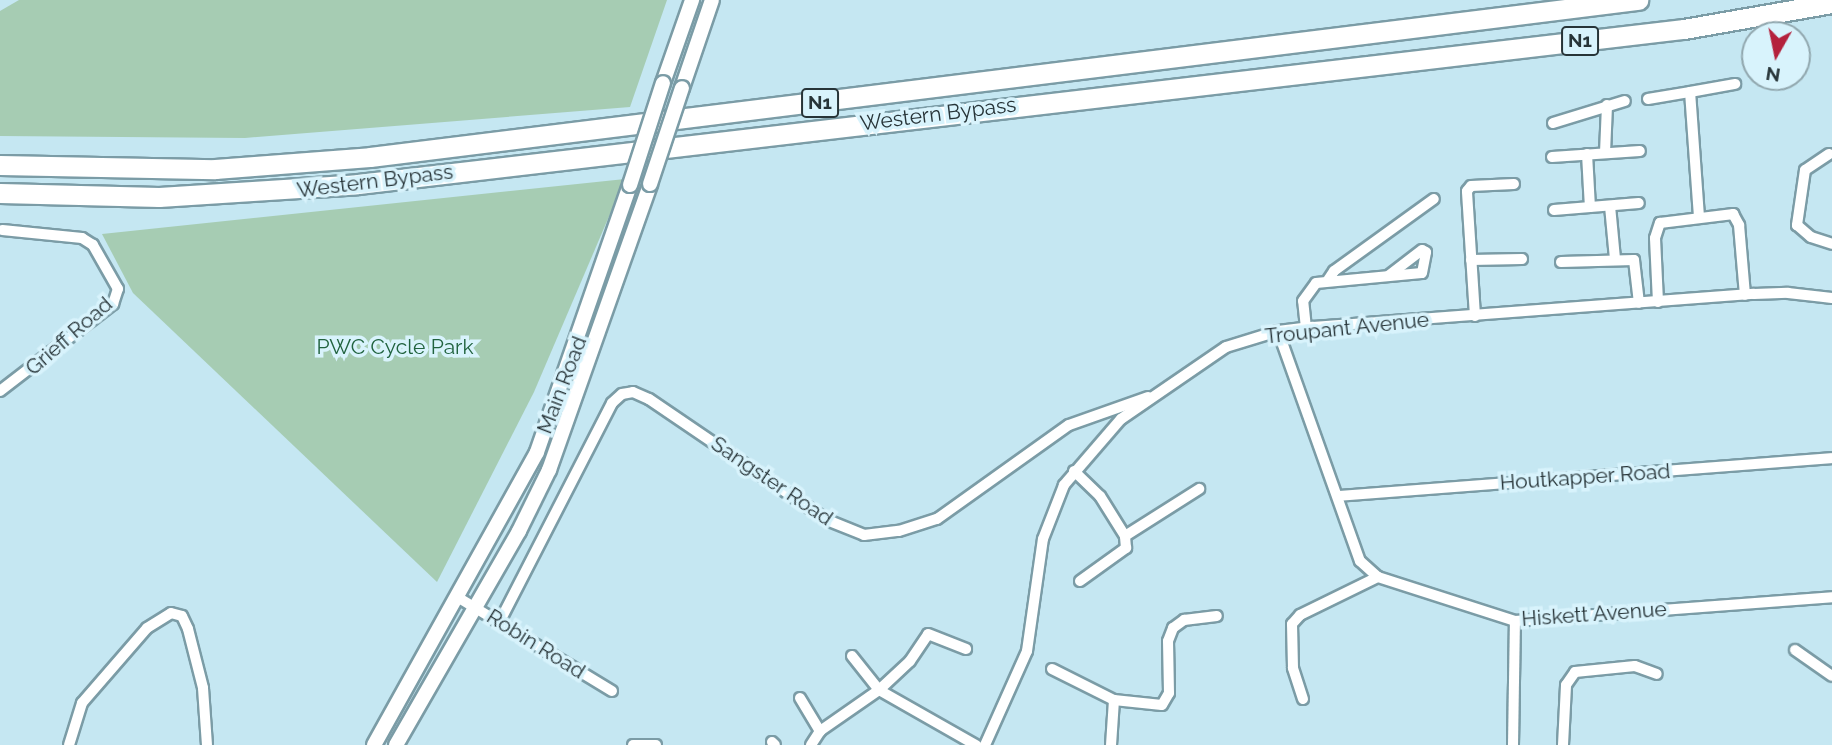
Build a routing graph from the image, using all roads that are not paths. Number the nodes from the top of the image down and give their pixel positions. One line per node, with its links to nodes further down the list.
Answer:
1 (692, 0): 52 (main road, Main Road, bridge)
2 (712, 0): 53 (main road, Main Road, bridge)
3 (1638, 0): 18 (highway, Western Bypass / N1)
4 (1832, 3): 6 (highway, Western Bypass / N1)
5 (1832, 11): 6 (highway)
6 (1684, 29): 20 (highway, Western Bypass / N1)
7 (1735, 84): 8 (street)
8 (1690, 92): 9 (street); 26 (street)
9 (1648, 99)
10 (1625, 101): 11 (street)
11 (1607, 104): 12 (street); 14 (street)
12 (1553, 124)
13 (1640, 151): 14 (street)
14 (1605, 153): 16 (street)
15 (1827, 153): 28 (street)
16 (1587, 154): 17 (street); 23 (street)
17 (1552, 157)
18 (0, 165)
19 (1514, 184): 31 (street)
20 (0, 193)
21 (1434, 199): 34 (street)
22 (1639, 204): 24 (street)
23 (1590, 206): 24 (street); 25 (street)
24 (1610, 206): 30 (street)
25 (1554, 210)
26 (1699, 217): 35 (street); 37 (street)
27 (2, 230): 42 (street, Grieff Road)
28 (1832, 244)
29 (1522, 259): 31 (street)
30 (1615, 259): 32 (street); 38 (street)
31 (1471, 260): 39 (street)
32 (1561, 262)
33 (1388, 276): 34 (street)
34 (1328, 280): 40 (street)
35 (1745, 295): 36 (street, Troupant Avenue); 37 (street, Troupant Avenue)
36 (1832, 299)
37 (1658, 302): 38 (street, Troupant Avenue)
38 (1639, 303): 39 (street, Troupant Avenue)
39 (1475, 316): 40 (street, Troupant Avenue)
40 (1306, 328): 41 (street, Troupant Avenue)
41 (1278, 331): 43 (street, Troupant Avenue); 47 (street)
42 (0, 391)
43 (1154, 395): 45 (street, Troupant Avenue); 55 (street, Sangster Road)
44 (1832, 458): 47 (street, Houtkapper Road)
45 (1074, 471): 48 (street); 77 (street, Troupant Avenue)
46 (1199, 489): 48 (street)
47 (1338, 496): 49 (street)
48 (1125, 536): 50 (street)
49 (1378, 577): 56 (street, Hiskett Avenue); 66 (street)
50 (1080, 581)
51 (1832, 597): 56 (street, Hiskett Avenue)
52 (459, 598): 53 (street, Robin Road); 71 (main road, Main Road)
53 (475, 607): 55 (street, Robin Road); 72 (main road, Main Road)
54 (1217, 616): 67 (street)
55 (500, 621): 64 (street, Robin Road)
56 (1516, 621): 79 (street)
57 (966, 649): 63 (street)
58 (1794, 650): 62 (street)
59 (852, 656): 63 (street)
60 (1052, 668): 67 (street)
61 (1657, 674): 80 (street)
62 (1832, 676)
63 (880, 690): 68 (street); 76 (street)
64 (612, 691)
65 (800, 698): 68 (street)
66 (1303, 699)
67 (1114, 700): 78 (street)
68 (820, 731): 75 (street)
69 (69, 745): 70 (street)
70 (207, 745)
71 (374, 745)
72 (396, 745)
73 (633, 745): 74 (street)
74 (656, 745)
75 (811, 745)
76 (976, 745)
77 (985, 745)
78 (1111, 745)
79 (1513, 745)
80 (1563, 745)

